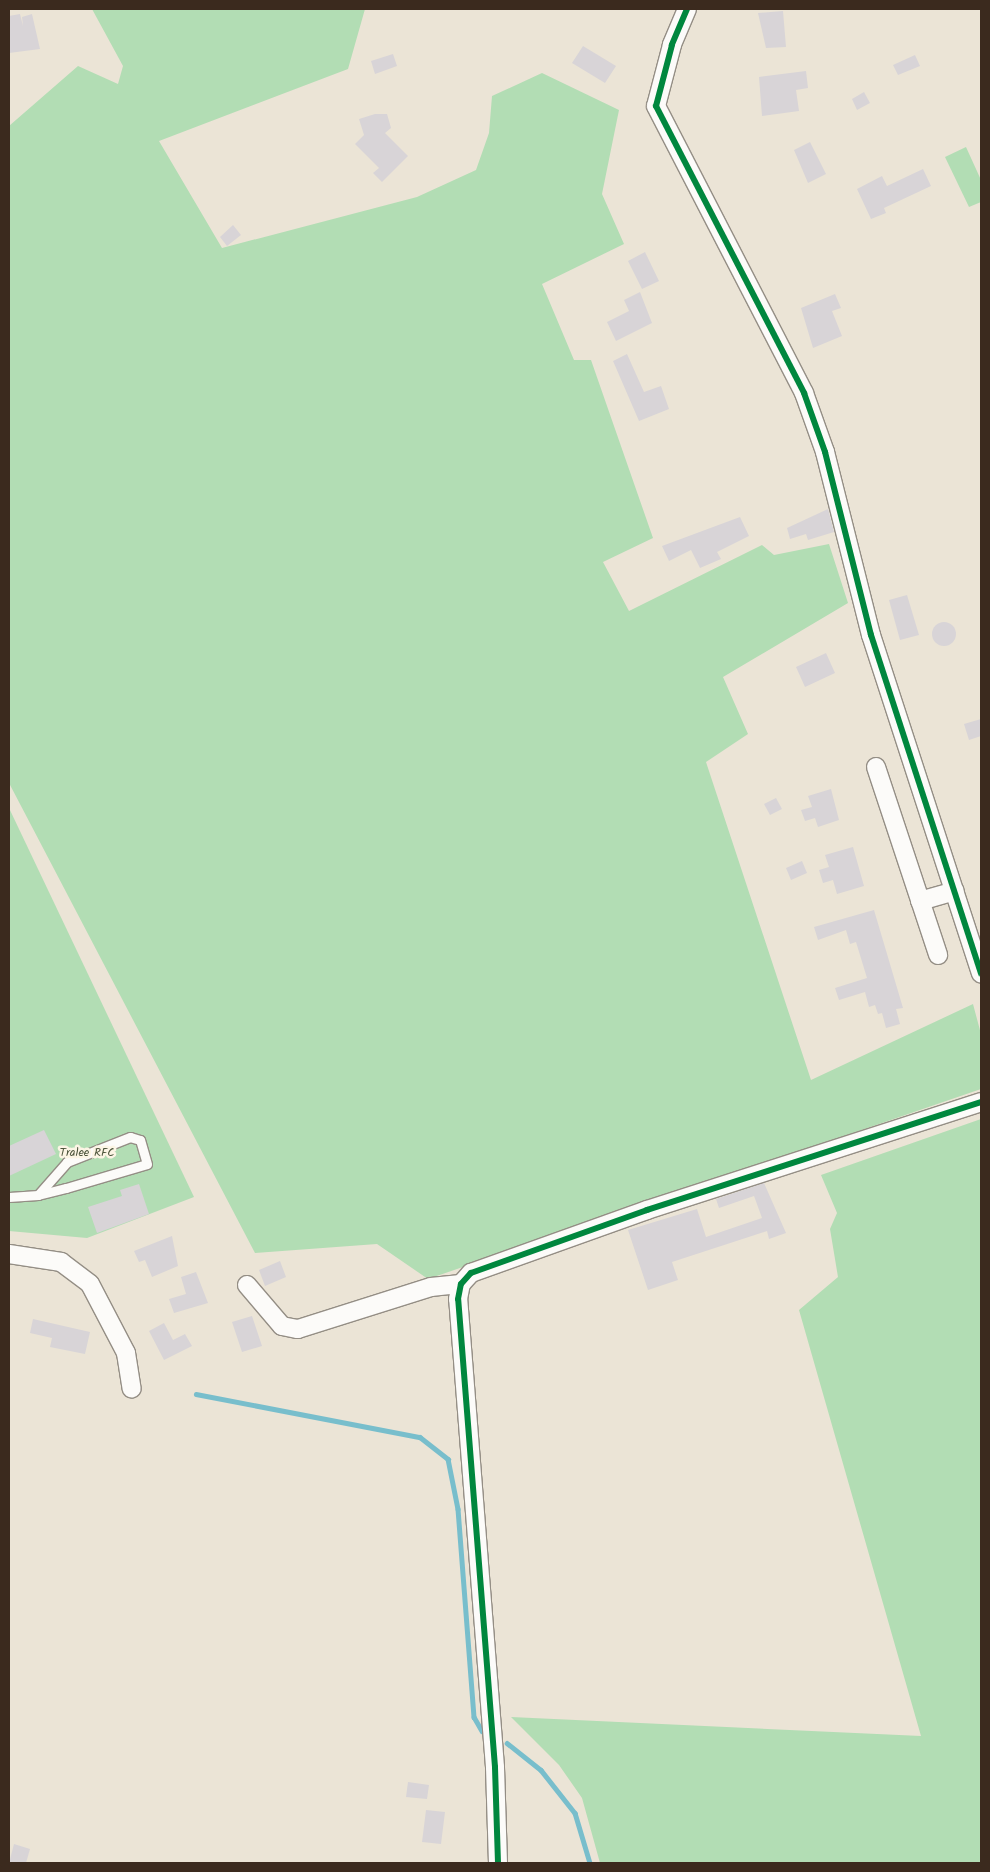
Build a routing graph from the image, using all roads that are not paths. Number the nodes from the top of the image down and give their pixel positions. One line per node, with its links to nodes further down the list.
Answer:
1 (687, 9): 3 (street)
2 (876, 767): 4 (street)
3 (955, 891): 4 (street); 6 (street)
4 (920, 901): 5 (street)
5 (938, 955)
6 (981, 974)
7 (981, 1102): 11 (street)
8 (38, 1194): 8 (lane); 9 (lane)
9 (9, 1197)
10 (9, 1254): 13 (street)
11 (461, 1284): 12 (street); 14 (street)
12 (247, 1285)
13 (132, 1389)
14 (498, 1863)

